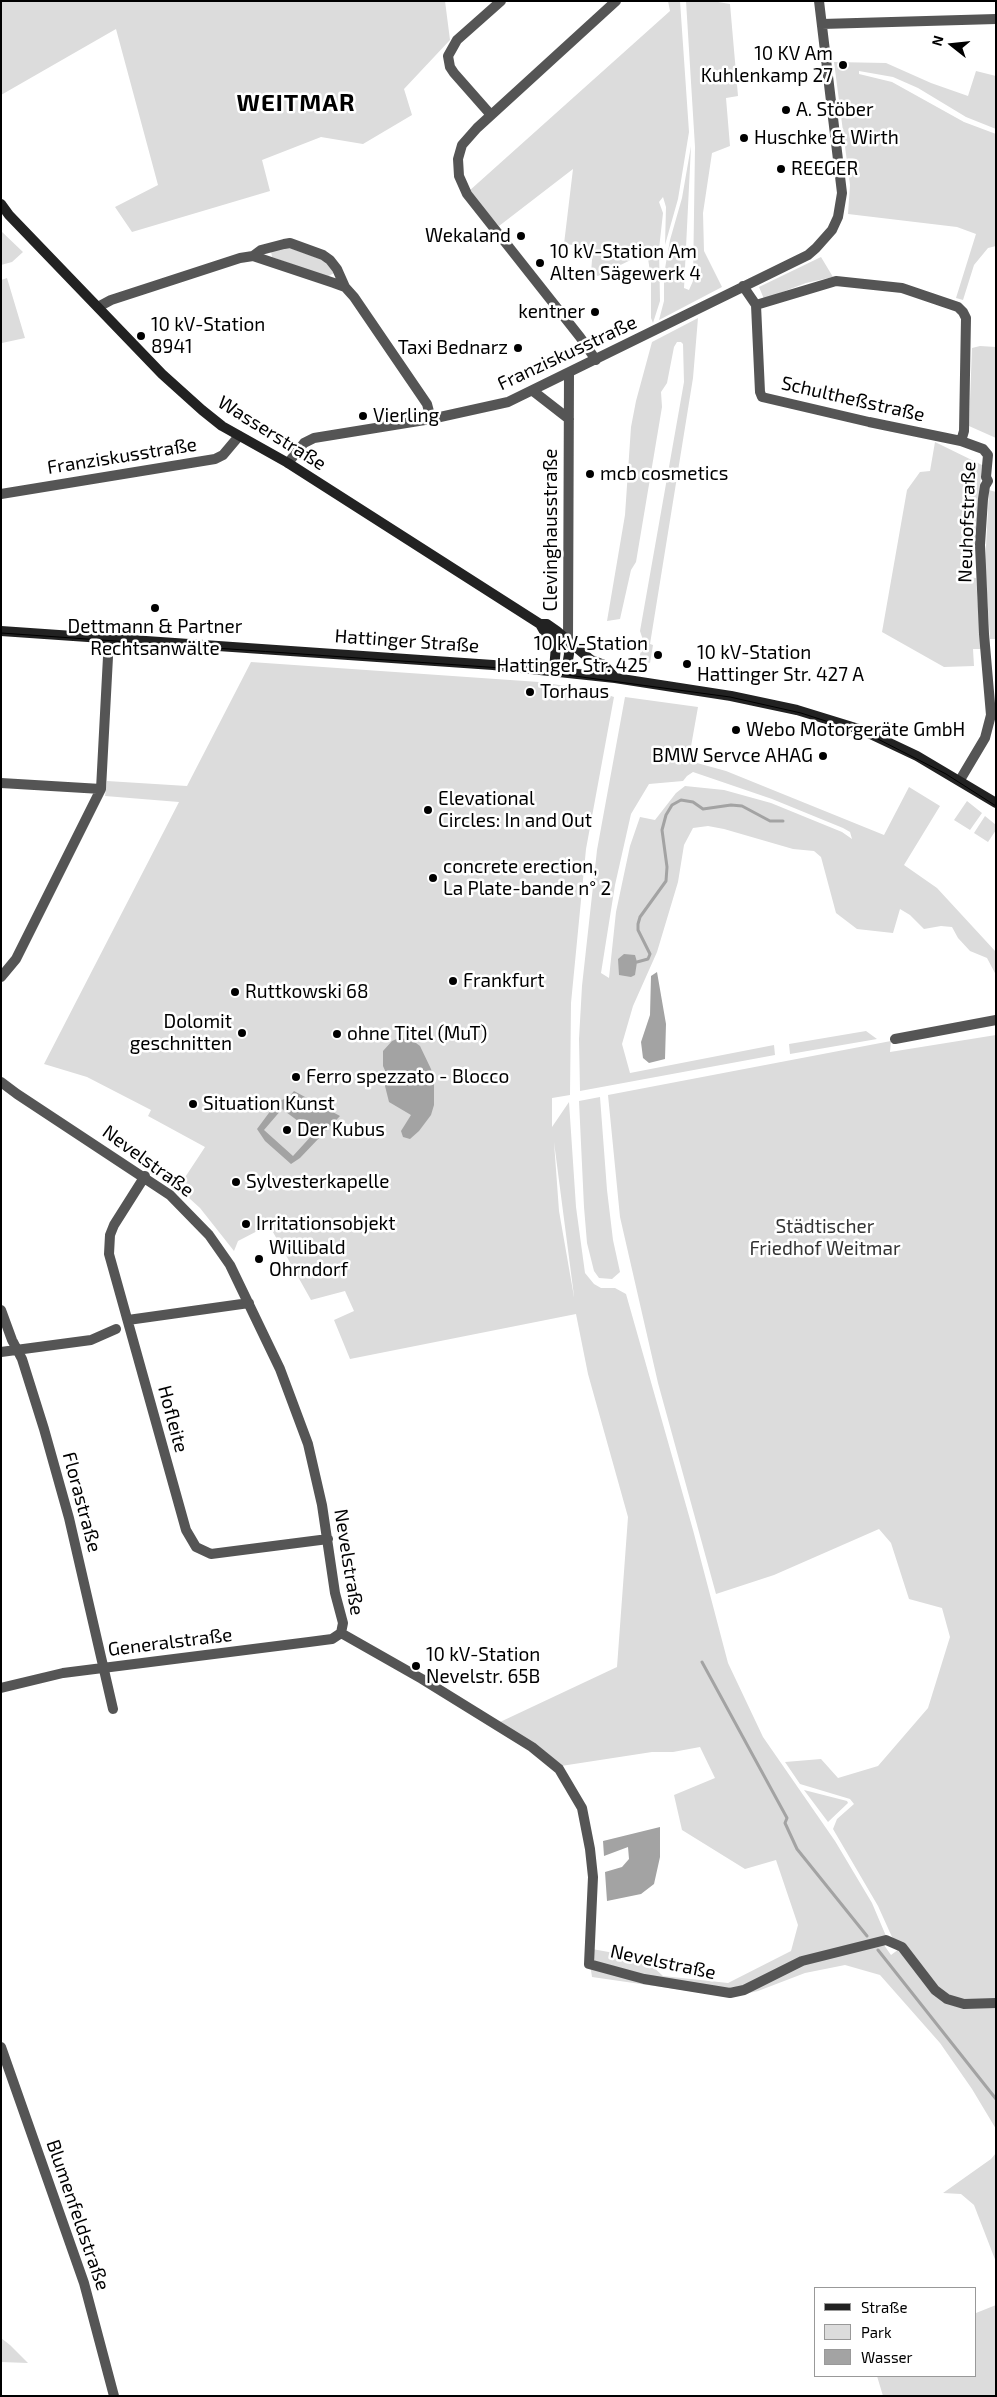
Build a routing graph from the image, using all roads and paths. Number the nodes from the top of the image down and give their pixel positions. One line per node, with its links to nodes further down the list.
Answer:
1 (501, 1): 6 (street)
2 (616, 1): 6 (street)
3 (819, 1): 5 (street, Franziskusstraße)
4 (996, 19): 5 (street)
5 (822, 24): 9 (street, Franziskusstraße)
6 (491, 115): 13 (street)
7 (1, 204): 12 (main road, Wasserstraße)
8 (253, 256): 10 (street); 10 (street); 12 (street)
9 (743, 286): 11 (street); 13 (street, Franziskusstraße)
10 (345, 287): 16 (street)
11 (756, 305): 19 (street, Schultheßstraße); 19 (street, Neuhofstraße)
12 (98, 308): 18 (main road, Wasserstraße)
13 (596, 360): 14 (street, Franziskusstraße)
14 (569, 373): 15 (street, Franziskusstraße); 17 (street, Clevinghausstraße)
15 (533, 391): 16 (street, Franziskusstraße); 17 (street)
16 (431, 419): 20 (street, Franziskusstraße)
17 (569, 419): 26 (street, Clevinghausstraße)
18 (239, 436): 20 (main road, Wasserstraße); 22 (street, Franziskusstraße)
19 (961, 441): 21 (street, Neuhofstraße)
20 (288, 462): 23 (main road, Wasserstraße)
21 (992, 480): 27 (street, Neuhofstraße)
22 (1, 494)
23 (540, 624): 26 (main road, Wasserstraße); 28 (main road, Wasserstraße)
24 (1, 631): 25 (main road, Hattinger Straße)
25 (109, 638): 28 (main road, Hattinger Straße); 33 (street)
26 (568, 641): 29 (main road); 30 (main road, Wasserstraße)
27 (991, 646): 31 (street, Neuhofstraße)
28 (554, 670): 29 (main road, Hattinger Straße)
29 (566, 672): 30 (main road, Hattinger Straße)
30 (615, 678): 31 (main road, Hattinger Straße)
31 (960, 780): 34 (main road, Hattinger Straße)
32 (1, 783): 33 (street)
33 (100, 789): 35 (street)
34 (996, 803)
35 (1, 977)
36 (996, 1020): 37 (street)
37 (895, 1039)
38 (1, 1082): 39 (street, Nevelstraße)
39 (145, 1176): 40 (street, Nevelstraße); 42 (street, Hofleite)
40 (249, 1302): 42 (street); 46 (street, Nevelstraße)
41 (1, 1310): 44 (street, Florastraße)
42 (128, 1320): 46 (street, Hofleite)
43 (116, 1328): 44 (street)
44 (17, 1350): 45 (street); 48 (street, Florastraße)
45 (1, 1352)
46 (328, 1539): 47 (street, Nevelstraße)
47 (342, 1633): 48 (street, Generalstraße); 51 (street, Nevelstraße)
48 (104, 1668): 49 (street, Generalstraße); 50 (street, Florastraße)
49 (1, 1688)
50 (113, 1709)
51 (996, 2004)
52 (1, 2047): 53 (street, Blumenfeldstraße)
53 (114, 2396)

